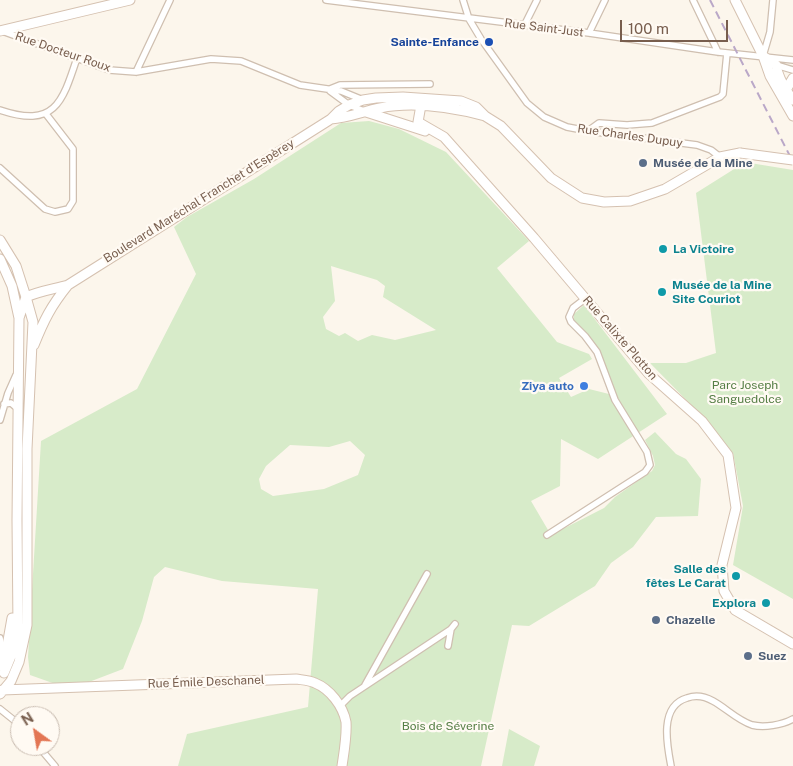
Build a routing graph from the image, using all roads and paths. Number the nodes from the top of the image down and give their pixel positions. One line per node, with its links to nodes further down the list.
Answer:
1 (130, 0): 12 (main road)
2 (170, 0): 21 (street)
3 (326, 0): 10 (street, Rue Saint-Just)
4 (463, 0): 10 (street, Rue Charles Dupuy)
5 (537, 0): 11 (street)
6 (605, 0): 13 (street)
7 (693, 0): 14 (street)
8 (735, 0): 16 (main road)
9 (773, 0): 16 (street)
10 (469, 19): 11 (street, Rue Saint-Just); 39 (street, Rue Charles Dupuy)
11 (524, 26): 13 (street, Rue Saint-Just)
12 (1, 31): 17 (street, Rue Docteur Roux)
13 (588, 34): 14 (street, Rue Saint-Just)
14 (718, 52): 15 (street, Rue Saint-Just)
15 (727, 53): 16 (street, Rue Saint-Just); 39 (street)
16 (763, 56): 18 (street, Rue Saint-Just); 19 (main road); 36 (main road)
17 (77, 58): 21 (street, Rue Docteur Roux); 34 (street)
18 (793, 60)
19 (776, 65): 20 (street); 25 (main road)
20 (793, 70)
21 (136, 72): 24 (street, Rue Docteur Roux)
22 (793, 78): 25 (main road)
23 (430, 84): 24 (street)
24 (328, 89): 27 (street, Rue Docteur Roux); 30 (street, Rue Docteur Roux)
25 (786, 90): 28 (main road)
26 (398, 97): 27 (main road, Boulevard Maréchal Franchet d'Espèrey); 29 (main road); 35 (main road, Boulevard Maréchal Franchet d'Espèrey)
27 (363, 100): 30 (main road, Boulevard Maréchal Franchet d'Espèrey)
28 (793, 100)
29 (408, 104): 31 (main road, Boulevard Maréchal Franchet d'Espèrey); 33 (main road, Boulevard Maréchal Franchet d'Espèrey); 38 (main road)
30 (349, 105): 33 (street, Rue Docteur Roux); 37 (main road, Boulevard Maréchal Franchet d'Espèrey)
31 (421, 105): 35 (main road, Boulevard Maréchal Franchet d'Espèrey); 38 (main road)
32 (0, 110): 34 (street)
33 (365, 111): 37 (main road, Boulevard Maréchal Franchet d'Espèrey); 40 (main road)
34 (46, 114): 43 (street)
35 (485, 116): 41 (main road, Boulevard Maréchal Franchet d'Espèrey)
36 (793, 116)
37 (331, 119): 47 (main road, Boulevard Maréchal Franchet d'Espèrey)
38 (418, 122): 40 (main road, Rue Calixte Plotton)
39 (588, 131): 41 (street, Rue Charles Dupuy)
40 (444, 137): 50 (main road, Rue Calixte Plotton)
41 (720, 157): 42 (main road, Boulevard Maréchal Franchet d'Espèrey, bridge)
42 (793, 160)
43 (0, 168)
44 (0, 240): 46 (main road)
45 (0, 259): 51 (main road)
46 (21, 280): 48 (main road); 49 (main road)
47 (68, 285): 48 (main road); 52 (main road)
48 (36, 292): 49 (main road)
49 (26, 297): 51 (main road); 52 (main road)
50 (586, 298): 58 (street); 63 (main road, Rue Calixte Plotton)
51 (19, 318): 53 (main road)
52 (31, 354): 59 (main road)
53 (18, 372): 54 (street); 55 (main road)
54 (4, 404): 55 (street); 56 (street)
55 (18, 409): 57 (main road)
56 (0, 420)
57 (17, 520): 61 (main road); 65 (main road)
58 (547, 535)
59 (27, 539): 61 (main road); 67 (main road)
60 (427, 574): 66 (street)
61 (18, 629): 65 (main road)
62 (0, 638): 65 (street)
63 (793, 644)
64 (448, 646): 66 (street)
65 (2, 666)
66 (363, 688): 68 (street)
67 (1, 691): 68 (main road, Rue Émile Deschanel)
68 (340, 706): 74 (main road)
69 (0, 709): 70 (street)
70 (10, 717)
71 (793, 719): 75 (street)
72 (46, 756): 73 (street)
73 (55, 766)
74 (342, 766)
75 (671, 766)

